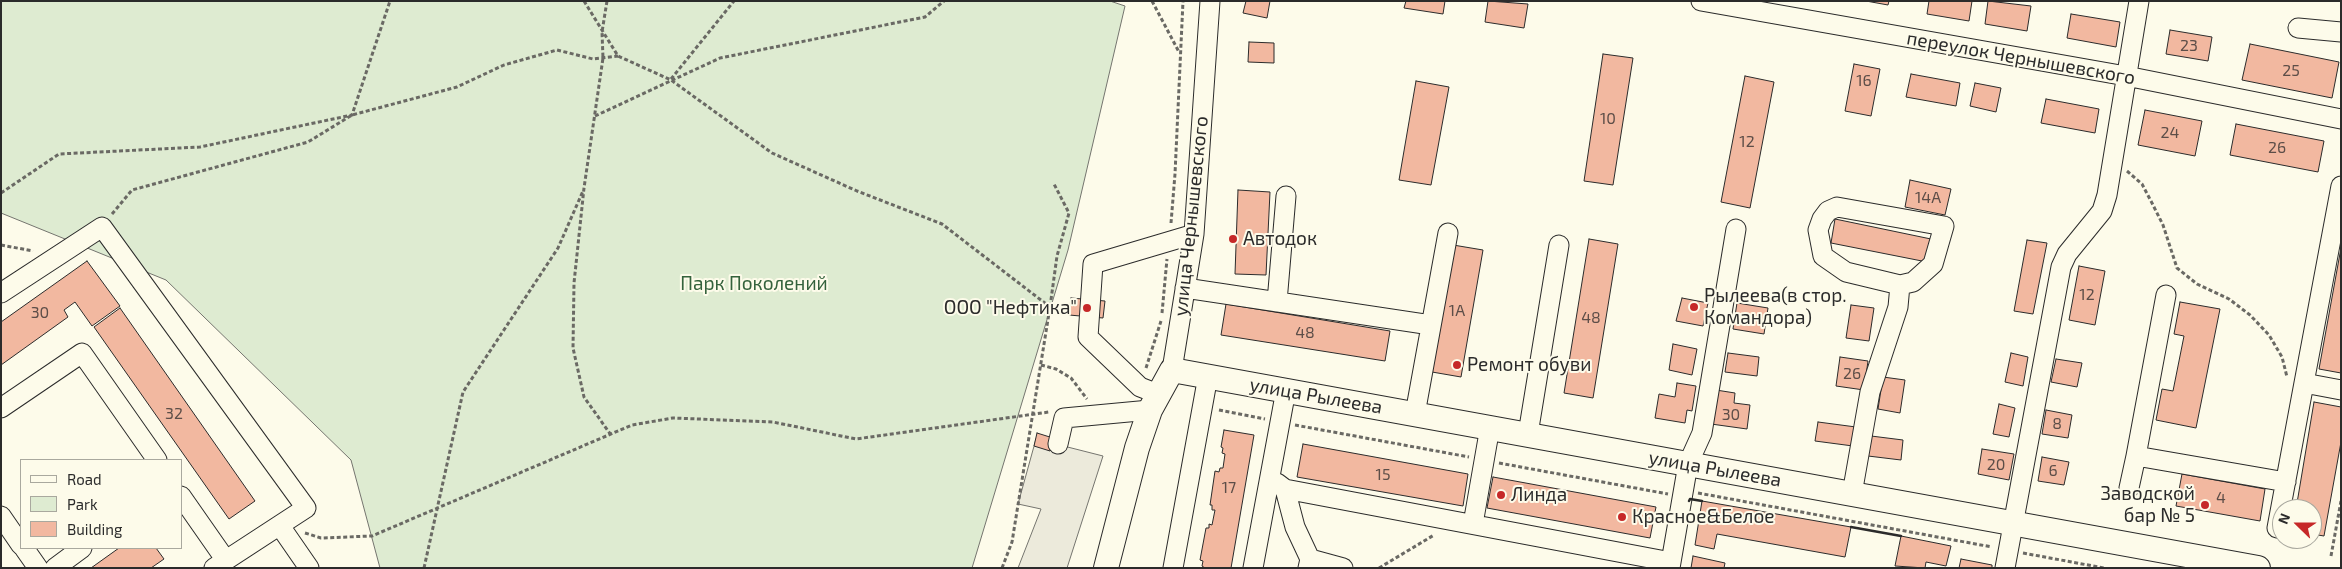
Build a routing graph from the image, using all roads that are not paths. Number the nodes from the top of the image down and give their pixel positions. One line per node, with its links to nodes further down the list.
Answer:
1 (1701, 1): 6 (street, переулок Чернышевского)
2 (2139, 1): 6 (street)
3 (1209, 2): 13 (street, улица Чернышевского)
4 (2298, 28): 5 (street)
5 (2341, 32)
6 (2126, 76): 7 (street, переулок Чернышевского); 43 (street)
7 (2341, 118)
8 (2341, 186): 10 (street)
9 (1286, 196): 19 (street)
10 (2338, 218): 23 (street)
11 (1736, 229): 34 (street)
12 (1448, 233): 20 (street)
13 (1194, 234): 16 (street, улица Чернышевского); 26 (street)
14 (1560, 245): 30 (street)
15 (1900, 285): 15 (street); 38 (street)
16 (1186, 288): 19 (street); 21 (street, улица Чернышевского)
17 (1, 293): 44 (street)
18 (2166, 295): 32 (street)
19 (1277, 302): 20 (street)
20 (1431, 325): 28 (street)
21 (1172, 370): 22 (main road, улица Рылеева); 26 (main road, улица Чернышевского)
22 (1208, 376): 24 (main road, улица Рылеева); 56 (street)
23 (2296, 381): 25 (street); 35 (street)
24 (1286, 390): 28 (main road, улица Рылеева); 36 (street)
25 (2341, 390)
26 (1154, 402): 31 (street); 55 (main road, улица Чернышевского)
27 (1, 408): 33 (street)
28 (1415, 414): 29 (main road, улица Рылеева)
29 (1490, 428): 30 (main road, улица Рылеева); 42 (street)
30 (1528, 434): 34 (main road, улица Рылеева)
31 (1058, 444)
32 (2136, 456): 35 (street); 37 (street)
33 (155, 459)
34 (1688, 464): 38 (main road, улица Рылеева); 51 (street)
35 (2286, 482): 40 (street)
36 (1277, 483): 42 (street); 49 (street); 57 (street)
37 (2129, 488)
38 (1852, 494): 43 (main road, улица Рылеева)
39 (182, 498): 50 (street)
40 (2283, 499)
41 (1, 516): 45 (street)
42 (1464, 523): 51 (street)
43 (2013, 523): 48 (street); 59 (main road, улица Рылеева)
44 (280, 526): 50 (street); 54 (street)
45 (20, 543)
46 (25, 549): 52 (street)
47 (81, 549): 53 (street)
48 (2007, 559)
49 (1309, 563): 58 (street)
50 (220, 564)
51 (1670, 565)
52 (38, 568)
53 (55, 568)
54 (309, 568)
55 (1106, 568)
56 (1173, 568)
57 (1253, 568)
58 (1343, 568)
59 (2258, 568)

